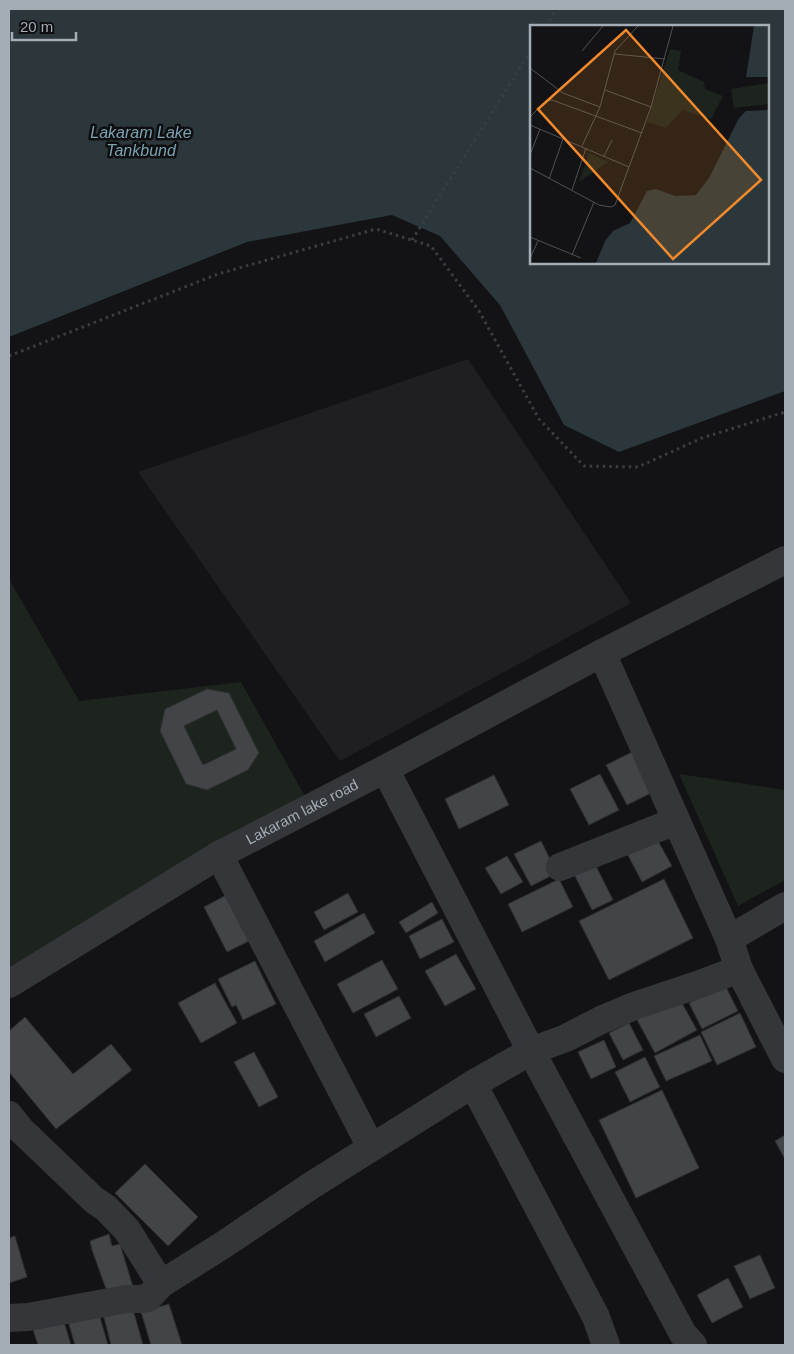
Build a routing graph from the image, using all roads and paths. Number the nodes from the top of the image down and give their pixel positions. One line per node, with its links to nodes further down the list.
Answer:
1 (556, 9): 2 (path)
2 (547, 25)
3 (530, 52): 4 (path)
4 (412, 240): 5 (path); 6 (path)
5 (9, 356)
6 (785, 412)
7 (785, 560): 8 (street, Lakaram lake road)
8 (602, 653): 9 (street, Lakaram lake road); 10 (street)
9 (385, 769): 11 (street, Lakaram lake road); 17 (street)
10 (676, 821): 12 (street); 14 (street)
11 (219, 855): 16 (street, Lakaram lake road); 21 (street)
12 (560, 867)
13 (785, 906): 14 (street)
14 (729, 939): 15 (street)
15 (739, 969): 17 (street); 18 (street)
16 (9, 984)
17 (532, 1052): 19 (street); 25 (street)
18 (785, 1058)
19 (473, 1084): 21 (street); 24 (street)
20 (9, 1115): 22 (street)
21 (371, 1147): 22 (street)
22 (161, 1284): 23 (street)
23 (9, 1318)
24 (606, 1345)
25 (693, 1345)

